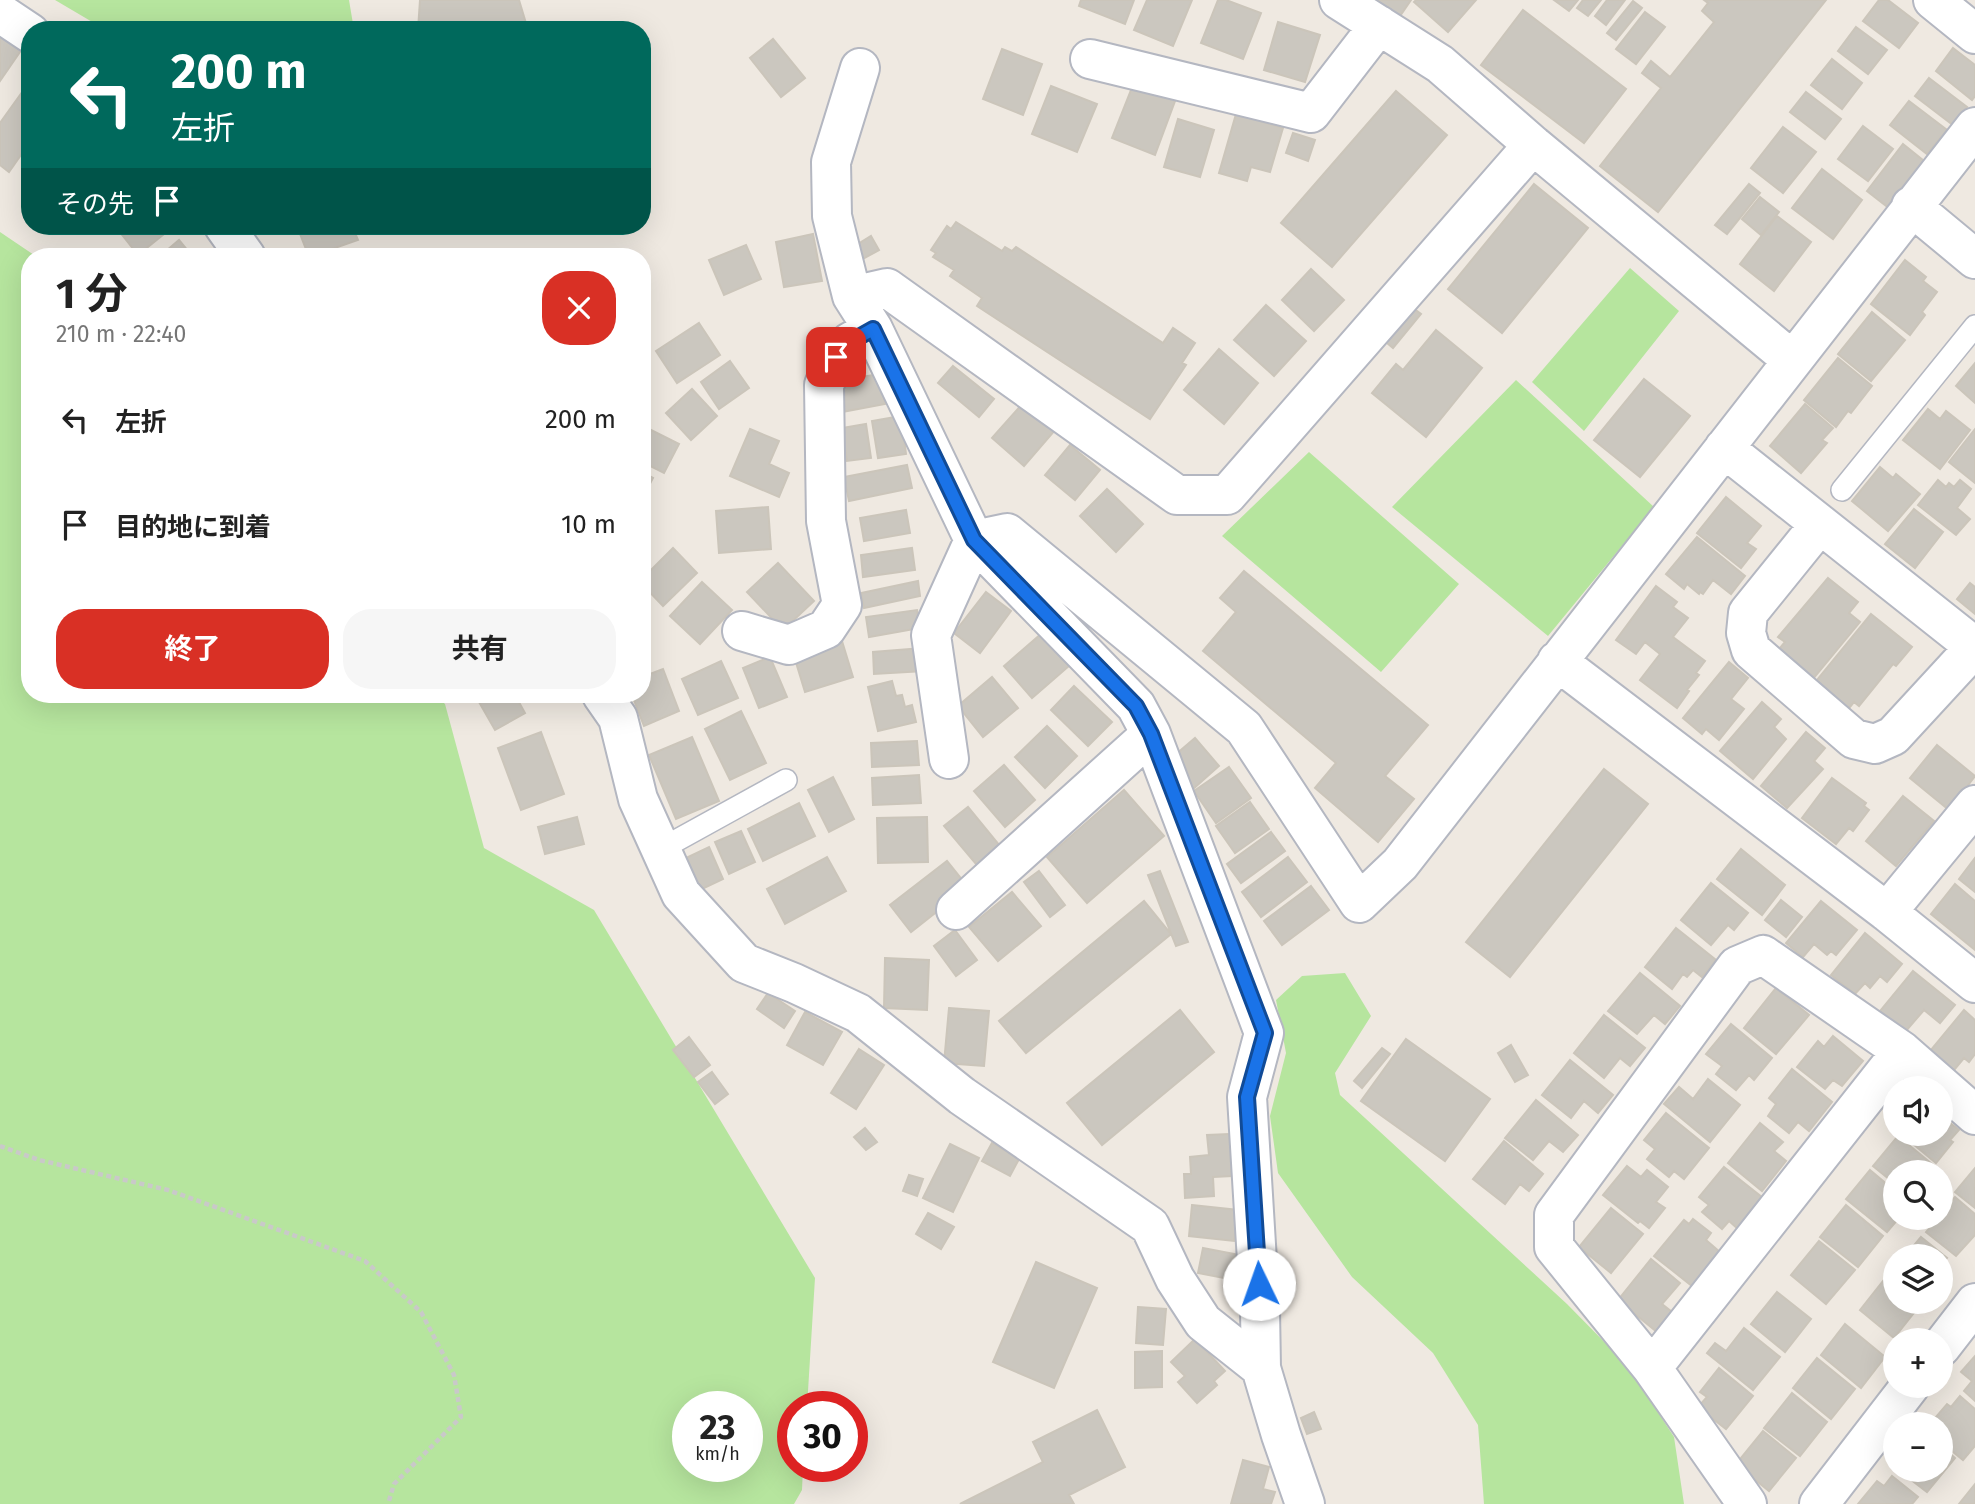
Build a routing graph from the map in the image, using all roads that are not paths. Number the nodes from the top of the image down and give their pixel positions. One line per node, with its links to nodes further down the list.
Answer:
1 (1339, 0): 4 (street)
2 (1933, 0): 6 (street)
3 (0, 13): 5 (street)
4 (1378, 25): 7 (street); 10 (street)
5 (21, 27)
6 (1975, 34)
7 (1090, 59)
8 (860, 68): 13 (street)
9 (1975, 127): 11 (street)
10 (1533, 145): 13 (street); 16 (street)
11 (1911, 206): 12 (street); 16 (street)
12 (1975, 259)
13 (852, 296): 15 (street)
14 (1975, 326): 18 (lane)
15 (873, 329): 20 (street); 21 (street)
16 (1792, 360): 17 (street)
17 (1724, 447): 19 (street); 23 (street)
18 (1842, 490)
19 (1819, 524): 22 (street); 22 (street)
20 (974, 540): 23 (street); 25 (street); 26 (street)
21 (742, 631)
22 (1975, 647)
23 (1557, 661): 31 (street)
24 (608, 703): 29 (street)
25 (1151, 734): 30 (street); 37 (street)
26 (949, 759)
27 (786, 780): 29 (lane)
28 (1975, 805): 31 (street)
29 (661, 849): 37 (street)
30 (956, 910)
31 (1887, 912): 32 (street)
32 (1975, 983)
33 (1902, 1051): 34 (street); 38 (street); 38 (street)
34 (1975, 1115)
35 (1975, 1303): 36 (street)
36 (1953, 1331)
37 (1261, 1368): 40 (street)
38 (1652, 1368): 41 (street)
39 (1901, 1398): 42 (street)
40 (1305, 1504)
41 (1747, 1504)
42 (1819, 1504)

